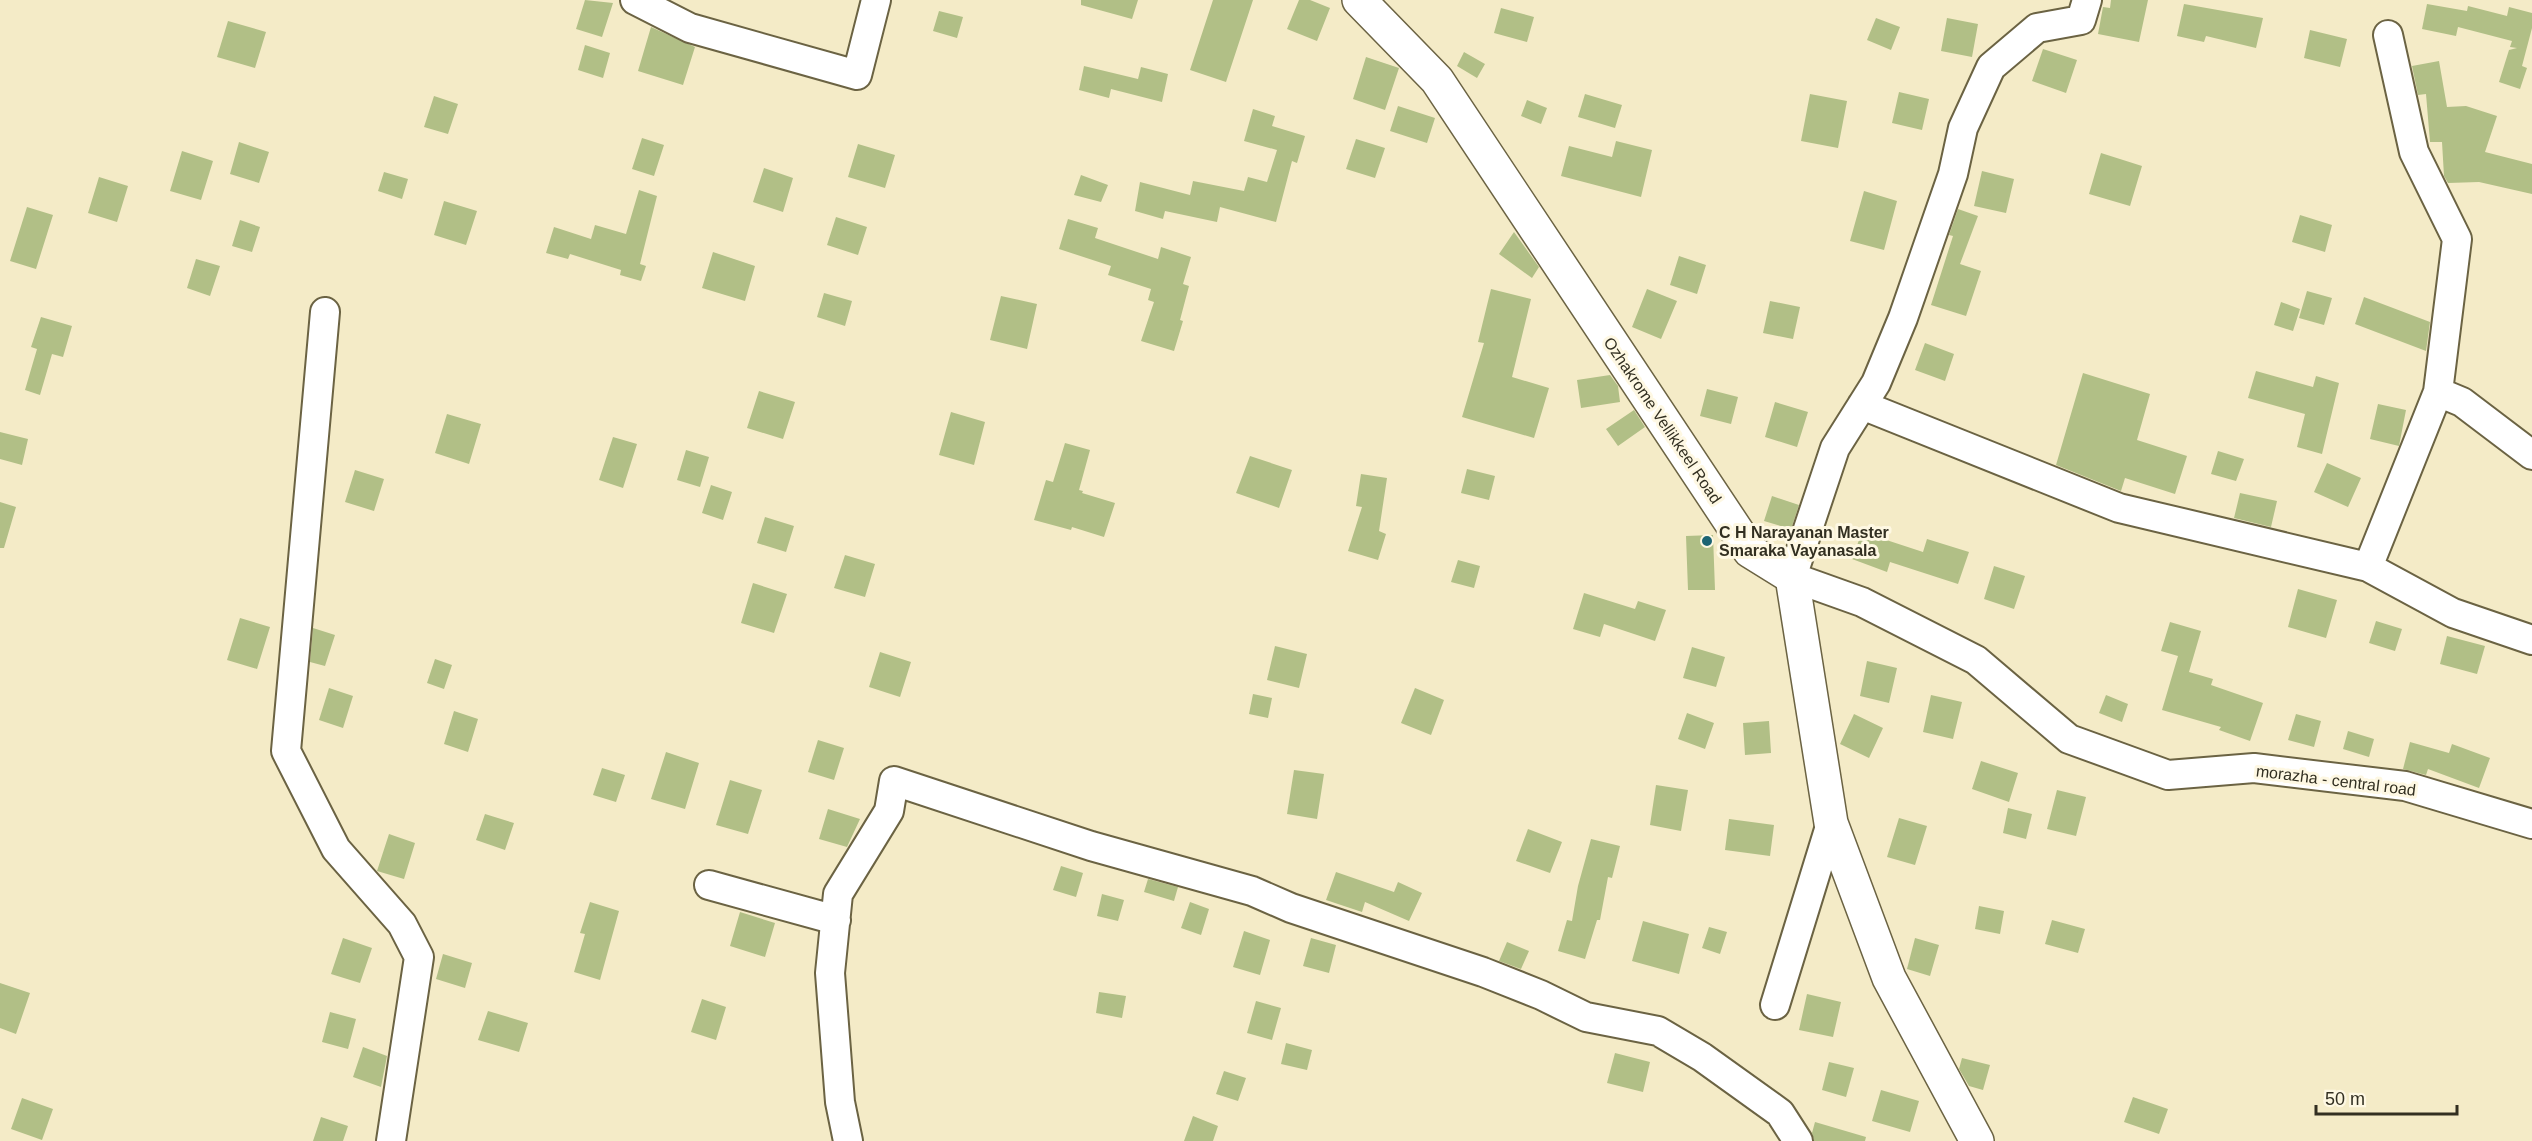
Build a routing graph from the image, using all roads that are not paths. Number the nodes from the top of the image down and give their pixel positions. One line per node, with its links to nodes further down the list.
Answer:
1 (635, 0): 2 (street)
2 (876, 0)
3 (1359, 0): 11 (main road, Ozhakrome Vellikkeel Road)
4 (2086, 0): 8 (street)
5 (2388, 35): 7 (street)
6 (326, 312): 18 (street)
7 (2438, 392): 9 (street); 10 (street)
8 (1862, 405): 10 (street); 11 (street)
9 (2532, 455)
10 (2368, 567): 12 (street)
11 (1792, 577): 13 (main road); 14 (street, morazha - central road)
12 (2532, 640)
13 (1830, 823): 17 (street); 21 (main road)
14 (2532, 824)
15 (709, 885): 16 (street)
16 (836, 920): 19 (street); 20 (street)
17 (1775, 1005)
18 (391, 1141)
19 (848, 1141)
20 (1798, 1141)
21 (1977, 1141)

